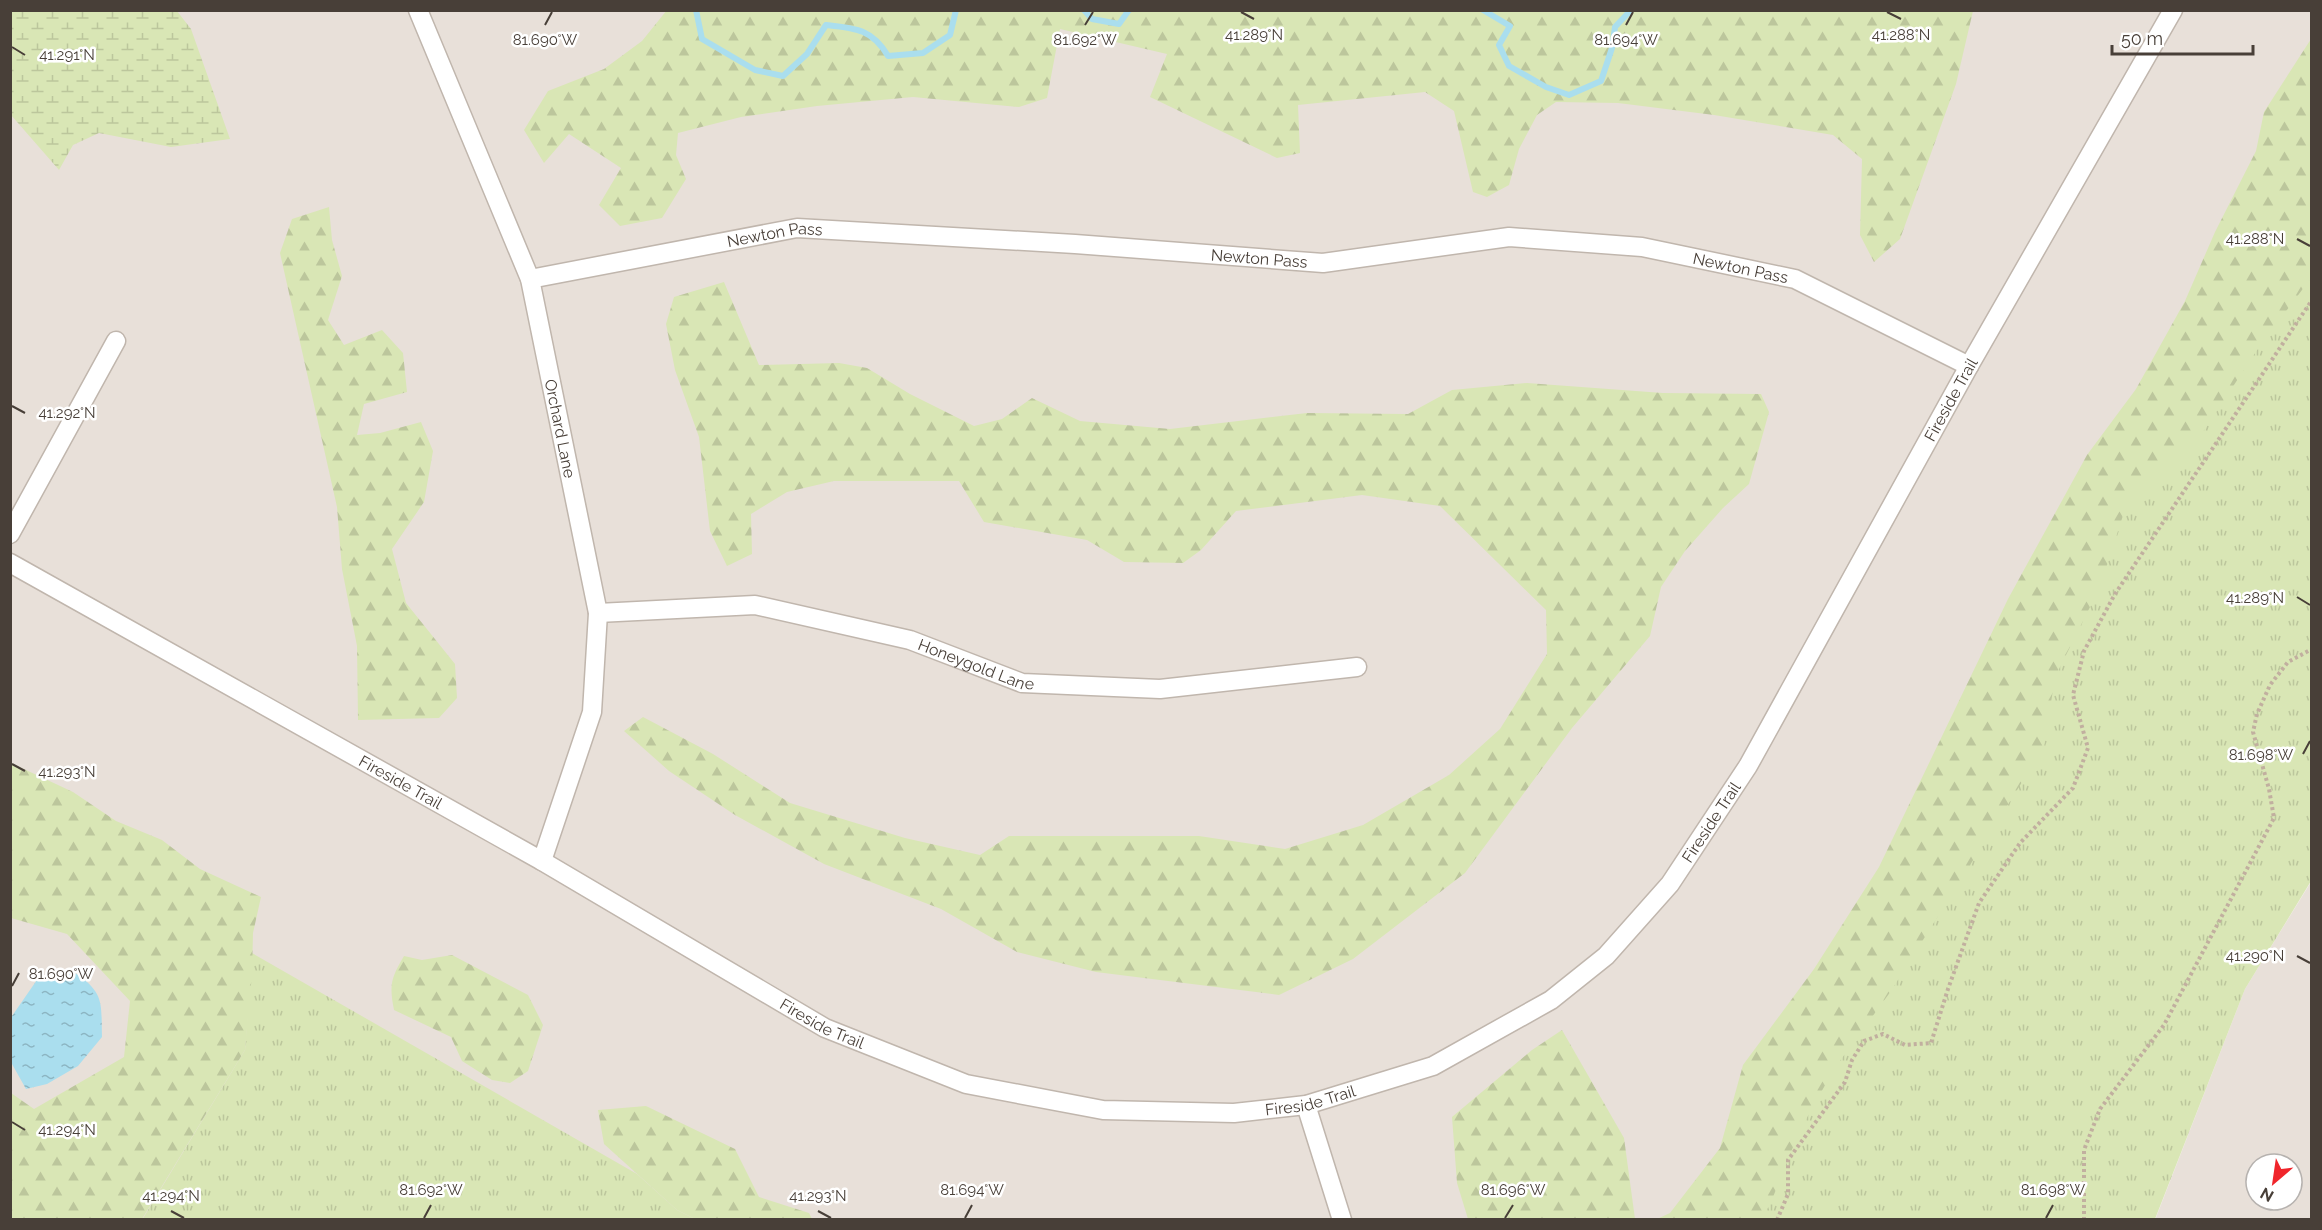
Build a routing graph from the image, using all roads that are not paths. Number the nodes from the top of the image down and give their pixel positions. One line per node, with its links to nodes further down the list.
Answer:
1 (418, 10): 3 (street, Orchard Lane)
2 (2173, 10): 5 (street, Fireside Trail)
3 (530, 279): 5 (street, Newton Pass); 8 (street, Orchard Lane)
4 (116, 341): 6 (street)
5 (1969, 366): 11 (street, Fireside Trail)
6 (10, 534)
7 (10, 563): 10 (street, Fireside Trail)
8 (598, 613): 9 (street, Honeygold Lane); 10 (street, Orchard Lane)
9 (1358, 668)
10 (542, 861): 11 (street, Fireside Trail)
11 (1306, 1105): 12 (street)
12 (1342, 1220)

